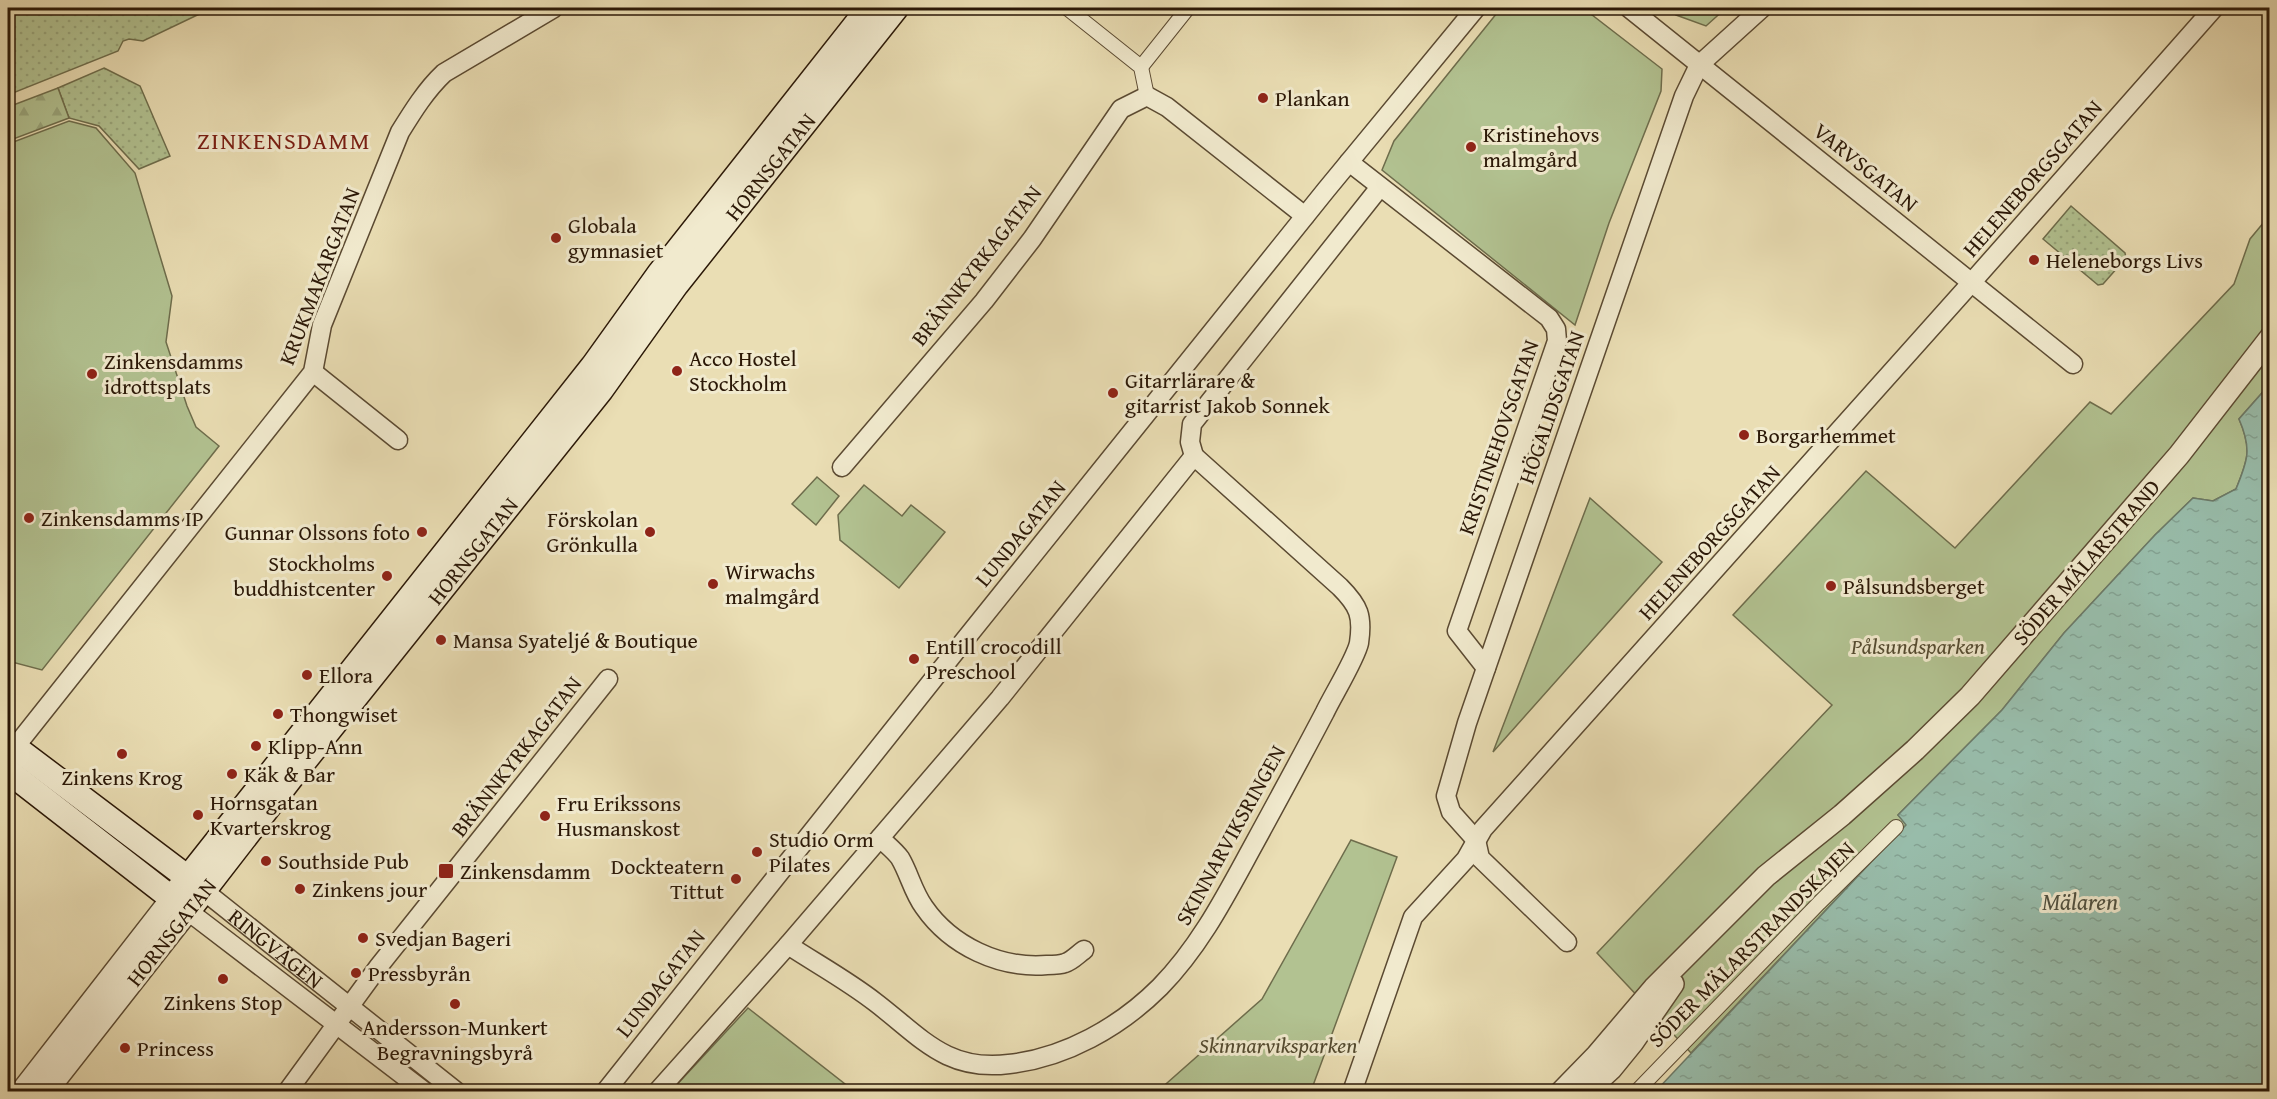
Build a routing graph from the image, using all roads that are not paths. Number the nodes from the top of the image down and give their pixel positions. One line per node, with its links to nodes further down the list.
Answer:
1 (554, 8): 19 (street, KRUKMAKARGATAN)
2 (869, 8): 30 (main road, HORNSGATAN)
3 (896, 8): 30 (main road, HORNSGATAN)
4 (1067, 8): 11 (street)
5 (1188, 8): 11 (street)
6 (1476, 8): 13 (street, LUNDAGATAN)
7 (1629, 8): 10 (street, VARVSGATAN)
8 (1762, 8): 10 (street, HÖGALIDSGATAN)
9 (2214, 8): 16 (street, HELENEBORGSGATAN)
10 (1699, 65): 16 (street, VARVSGATAN); 23 (street, HÖGALIDSGATAN)
11 (1141, 67): 12 (street)
12 (1147, 96): 15 (street); 22 (street, BRÄNNKYRKAGATAN)
13 (1349, 162): 14 (street, KRISTINEHOVSGATAN); 15 (street, LUNDAGATAN)
14 (1380, 187): 21 (street); 23 (street, KRISTINEHOVSGATAN)
15 (1305, 216): 43 (street, LUNDAGATAN)
16 (1972, 282): 18 (street, VARVSGATAN); 29 (street, HELENEBORGSGATAN)
17 (2270, 338): 32 (street, SÖDER MÄLARSTRAND)
18 (2073, 364)
19 (312, 372): 20 (street); 25 (street, KRUKMAKARGATAN)
20 (398, 440)
21 (1194, 456): 28 (street); 34 (street, SKINNARVIKSRINGEN)
22 (842, 467)
23 (1486, 668): 29 (street, HÖGALIDSGATAN)
24 (608, 679): 36 (street, BRÄNNKYRKAGATAN)
25 (10, 748): 30 (main road, RINGVÄGEN)
26 (8, 771): 31 (main road, RINGVÄGEN)
27 (1896, 827): 48 (street, SÖDER MÄLARSTRANDSKAJEN)
28 (880, 838): 34 (street); 35 (street)
29 (1476, 840): 33 (street, HÖGALIDSGATAN); 45 (street, HELENEBORGSGATAN)
30 (196, 884): 31 (main road, HORNSGATAN); 36 (street, RINGVÄGEN)
31 (180, 905): 37 (street, RINGVÄGEN); 38 (street, HORNSGATAN); 39 (street, HORNSGATAN)
32 (1701, 941): 46 (street, SÖDER MÄLARSTRAND); 47 (street, SÖDER MÄLARSTRAND)
33 (1567, 942)
34 (788, 945): 44 (street)
35 (1084, 951)
36 (349, 1006): 37 (street, BRÄNNKYRKAGATAN); 42 (street, RINGVÄGEN)
37 (337, 1024): 40 (street, BRÄNNKYRKAGATAN); 41 (street, RINGVÄGEN)
38 (21, 1092)
39 (46, 1092)
40 (287, 1092)
41 (425, 1092)
42 (457, 1092)
43 (605, 1092)
44 (657, 1092)
45 (1352, 1092)
46 (1561, 1092)
47 (1586, 1092)
48 (1636, 1092)

